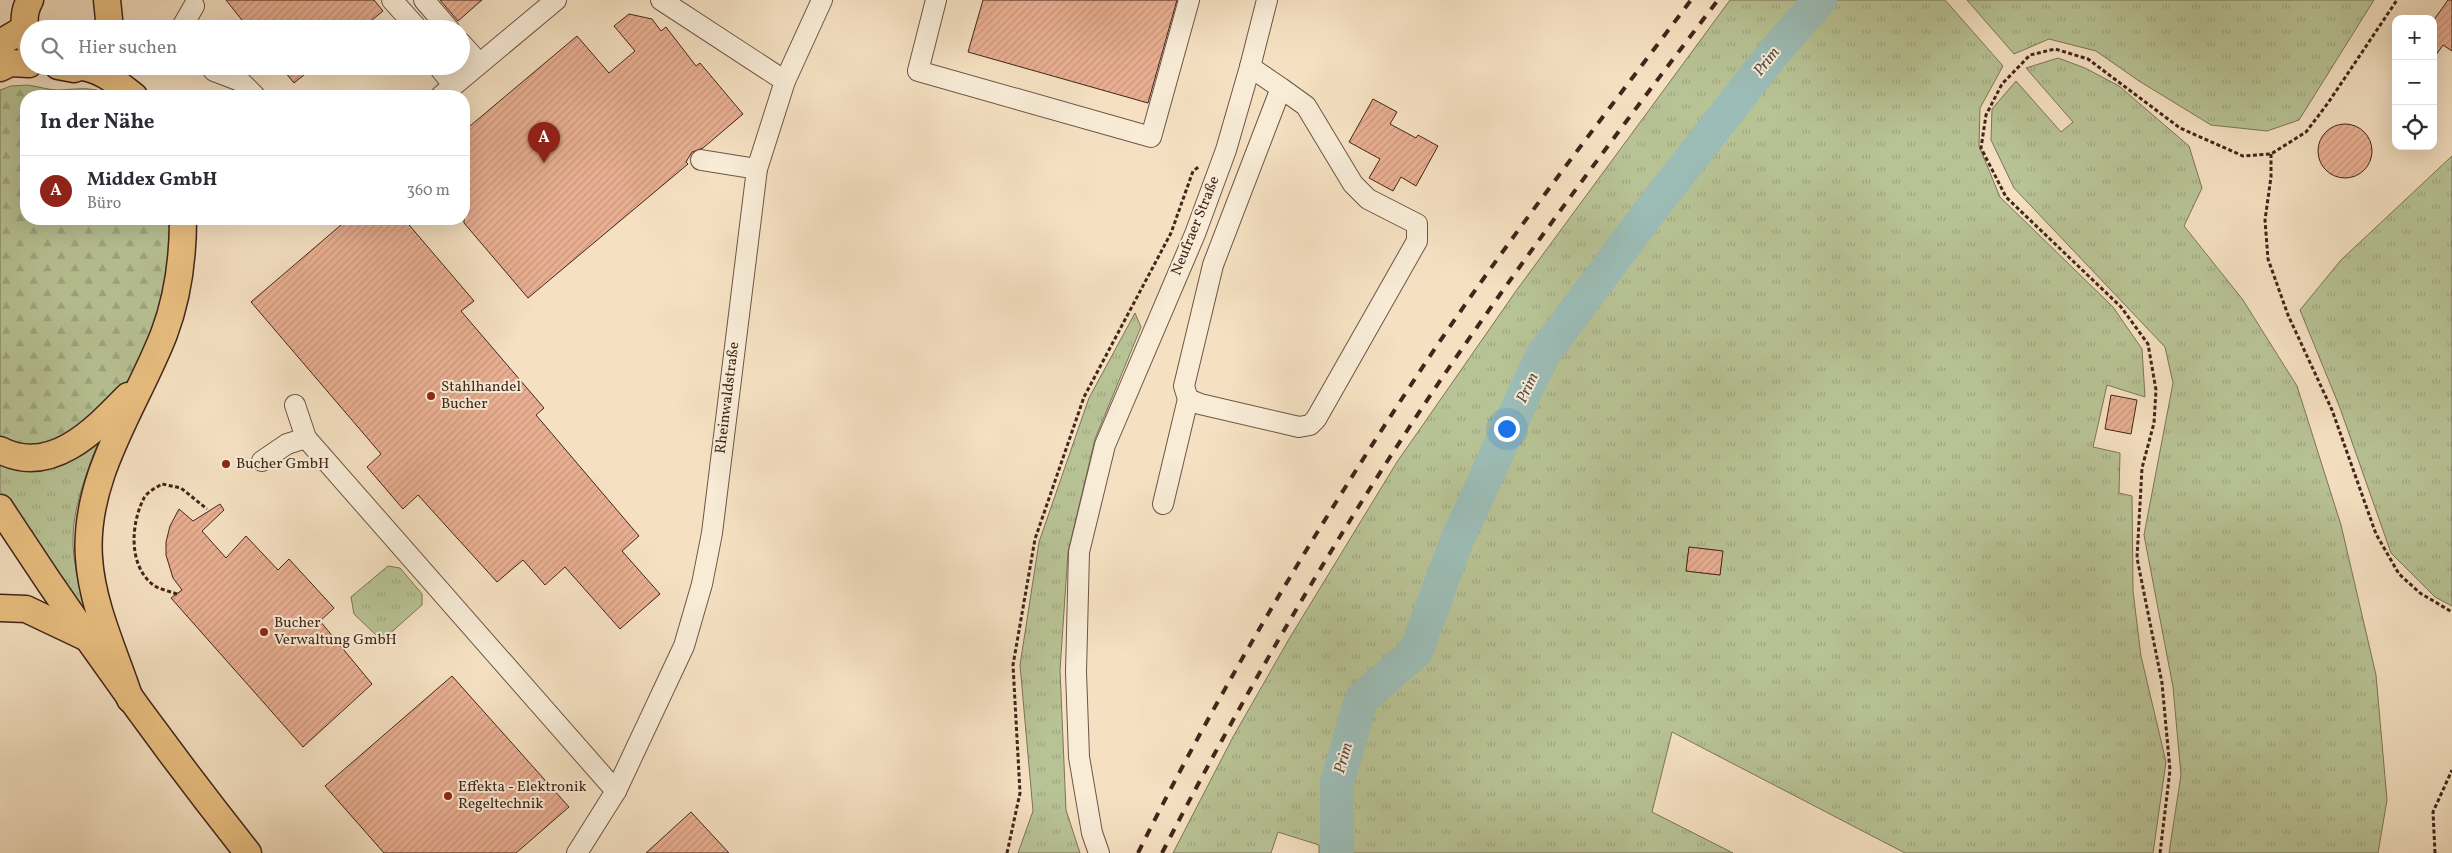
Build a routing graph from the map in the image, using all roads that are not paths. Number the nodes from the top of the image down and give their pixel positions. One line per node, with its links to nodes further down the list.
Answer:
1 (30, 0): 12 (main road)
2 (106, 0): 13 (main road)
3 (392, 0): 15 (street)
4 (424, 0): 16 (street)
5 (556, 0): 20 (street)
6 (661, 0): 30 (street)
7 (822, 0): 30 (street, Rheinwaldstraße)
8 (936, 0): 9 (street)
9 (1189, 0)
10 (1267, 0): 22 (street, Neufraer Straße)
11 (194, 6): 14 (street)
12 (24, 20)
13 (109, 20)
14 (187, 20)
15 (410, 20)
16 (441, 20)
17 (20, 38): 18 (main road)
18 (0, 43)
19 (470, 53): 20 (street)
20 (479, 63): 24 (street)
21 (20, 64): 23 (main road)
22 (1250, 67): 31 (street); 54 (street, Neufraer Straße)
23 (0, 68)
24 (470, 71)
25 (106, 75): 32 (main road)
26 (132, 75): 33 (main road)
27 (224, 75): 34 (street)
28 (441, 75): 35 (street)
29 (465, 75): 36 (street)
30 (785, 82): 38 (street, Rheinwaldstraße)
31 (1281, 88): 41 (street); 41 (street)
32 (126, 90)
33 (139, 90)
34 (249, 90)
35 (447, 90)
36 (448, 90)
37 (701, 160): 38 (street)
38 (757, 169): 51 (street, Rheinwaldstraße)
39 (183, 225): 40 (main road)
40 (141, 383): 44 (main road); 50 (main road)
41 (1188, 399): 46 (street)
42 (295, 405): 43 (street)
43 (306, 438): 45 (street); 51 (street)
44 (0, 450)
45 (262, 461)
46 (1163, 504)
47 (0, 508): 49 (main road)
48 (0, 608): 49 (main road)
49 (86, 637): 50 (main road)
50 (130, 699): 52 (main road)
51 (616, 791): 53 (street, Rheinwaldstraße)
52 (248, 853)
53 (577, 853)
54 (1098, 853)

